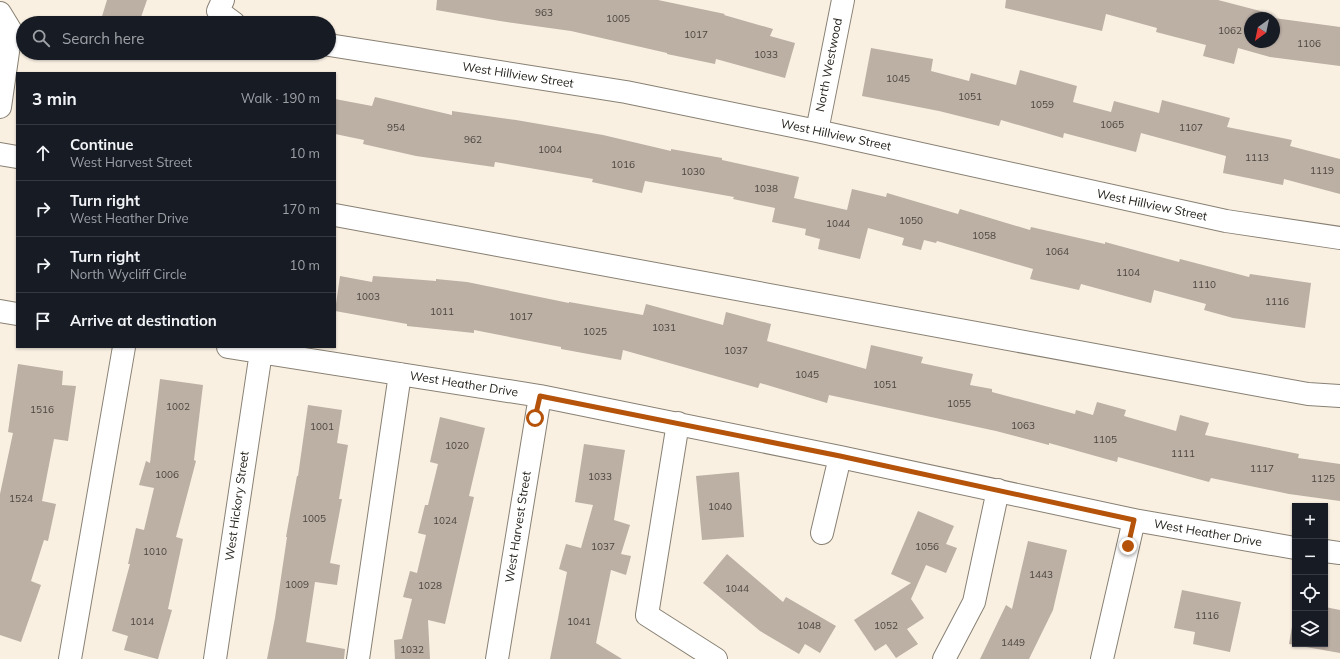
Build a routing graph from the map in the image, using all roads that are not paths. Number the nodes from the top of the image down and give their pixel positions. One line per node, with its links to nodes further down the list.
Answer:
1 (842, 0): 5 (street, North Westwood)
2 (5, 22): 4 (street)
3 (336, 46): 5 (street, West Hillview Street)
4 (0, 107)
5 (817, 131): 9 (street, West Hillview Street)
6 (0, 154): 7 (street)
7 (16, 157)
8 (336, 215): 17 (street)
9 (1340, 238)
10 (0, 311): 11 (street)
11 (16, 314)
12 (124, 348): 26 (street)
13 (235, 348): 14 (street, West Heather Drive)
14 (261, 352): 15 (street, West Heather Drive); 27 (street, West Hickory Street)
15 (400, 374): 16 (street, West Heather Drive); 28 (street)
16 (540, 396): 18 (street, West Heather Drive); 29 (street, West Harvest Street)
17 (1340, 396)
18 (678, 423): 19 (street, West Heather Drive); 30 (street)
19 (840, 456): 20 (street, West Heather Drive); 22 (street)
20 (998, 490): 21 (street, West Heather Drive); 31 (street)
21 (1134, 520): 23 (street, West Heather Drive); 32 (street)
22 (822, 533)
23 (1292, 547)
24 (1328, 552): 25 (street)
25 (1340, 553)
26 (70, 659)
27 (215, 659)
28 (358, 659)
29 (497, 659)
30 (716, 659)
31 (944, 659)
32 (1102, 659)

